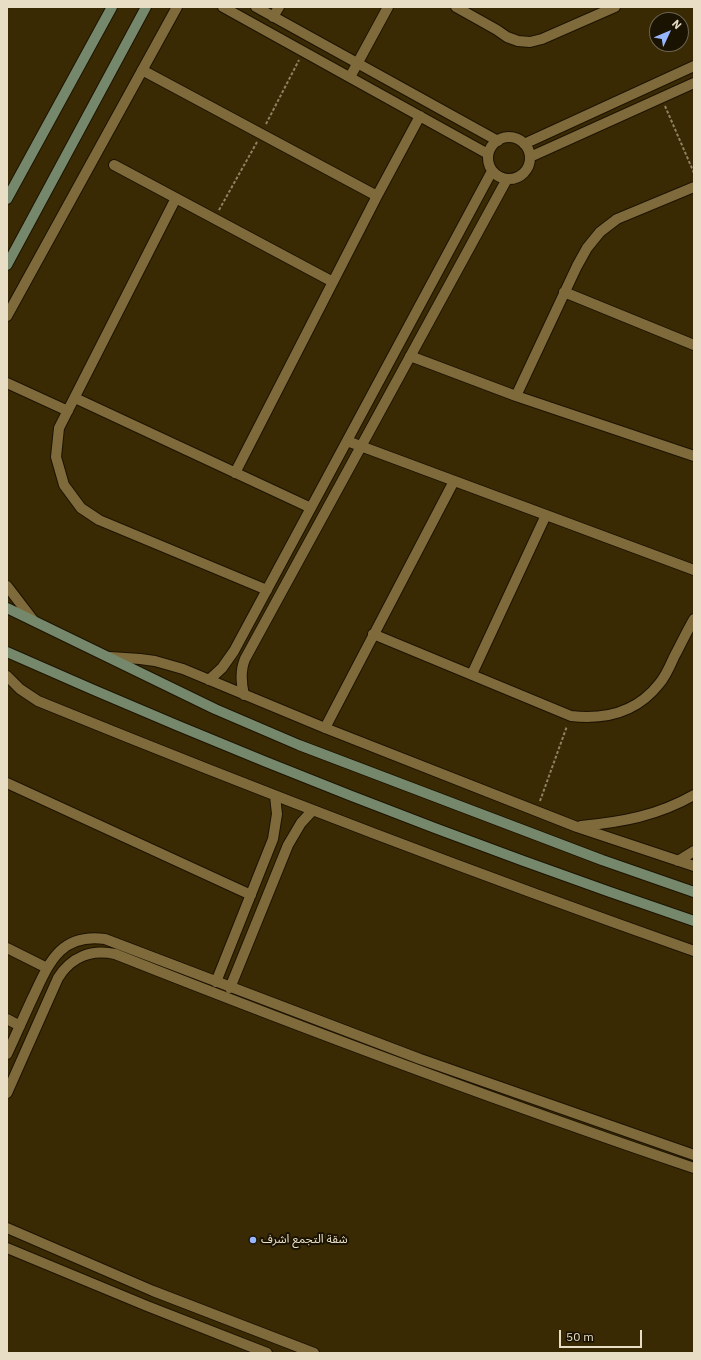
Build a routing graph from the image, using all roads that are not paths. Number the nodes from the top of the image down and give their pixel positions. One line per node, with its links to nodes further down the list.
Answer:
1 (112, 7): 27 (street)
2 (146, 7): 28 (street)
3 (177, 7): 13 (street)
4 (223, 7): 14 (street)
5 (256, 7): 10 (street)
6 (279, 7): 10 (street)
7 (388, 7): 11 (street)
8 (456, 7): 9 (street)
9 (615, 7)
10 (273, 17): 11 (street)
11 (358, 63): 14 (street); 17 (street)
12 (694, 66): 18 (street)
13 (142, 70): 25 (street); 31 (street)
14 (350, 77): 16 (street)
15 (694, 83): 20 (street)
16 (420, 116): 19 (street); 25 (street)
17 (498, 140): 18 (street); 19 (street)
18 (524, 144): 20 (street)
19 (488, 154): 22 (street)
20 (530, 157): 23 (street)
21 (114, 165): 26 (street)
22 (492, 171): 23 (street); 38 (street)
23 (507, 179): 33 (street)
24 (694, 187): 30 (street)
25 (377, 196): 29 (street)
26 (176, 198): 29 (street); 36 (street)
27 (7, 199)
28 (7, 265)
29 (333, 282): 41 (street)
30 (564, 292): 32 (street); 35 (street)
31 (7, 316)
32 (694, 345)
33 (410, 356): 35 (street); 39 (street)
34 (7, 383): 37 (street)
35 (516, 396): 40 (street)
36 (75, 398): 37 (street); 41 (street)
37 (68, 411): 47 (street)
38 (347, 441): 39 (street); 43 (street)
39 (361, 446): 42 (street); 57 (street)
40 (694, 456)
41 (235, 473): 43 (street)
42 (454, 481): 44 (street); 51 (street)
43 (311, 508): 47 (street)
44 (546, 515): 45 (street); 54 (street)
45 (694, 570)
46 (7, 586): 50 (street)
47 (267, 590): 56 (street)
48 (7, 608): 50 (street)
49 (694, 619): 54 (street)
50 (33, 620): 53 (street)
51 (373, 634): 54 (street); 58 (street)
52 (7, 652): 73 (street)
53 (110, 657): 56 (street); 71 (street)
54 (472, 674)
55 (7, 676): 61 (street)
56 (209, 680): 57 (street)
57 (244, 695): 58 (street)
58 (325, 728): 63 (street)
59 (7, 783): 72 (street)
60 (694, 795): 63 (street)
61 (275, 796): 62 (street); 64 (street)
62 (313, 810): 65 (street); 75 (street)
63 (577, 827): 67 (street)
64 (276, 831): 65 (street); 69 (street)
65 (292, 837): 70 (street)
66 (694, 851): 67 (street)
67 (678, 861): 68 (street)
68 (694, 866)
69 (261, 872): 70 (street); 72 (street)
70 (275, 877): 78 (street)
71 (694, 892)
72 (251, 895): 77 (street)
73 (694, 921)
74 (7, 948): 76 (street)
75 (694, 951)
76 (46, 968): 77 (street); 81 (street)
77 (213, 981): 78 (street); 79 (street)
78 (230, 988): 84 (street)
79 (207, 990): 83 (street); 85 (street)
80 (7, 1019): 81 (street)
81 (20, 1026): 82 (street)
82 (7, 1054)
83 (7, 1093)
84 (630, 1133): 85 (street); 86 (street)
85 (625, 1144): 87 (street)
86 (694, 1155)
87 (694, 1168)
88 (7, 1228): 90 (street)
89 (7, 1248): 91 (street)
90 (68, 1255): 91 (street); 93 (street)
91 (62, 1270): 92 (street)
92 (268, 1353)
93 (314, 1353)

